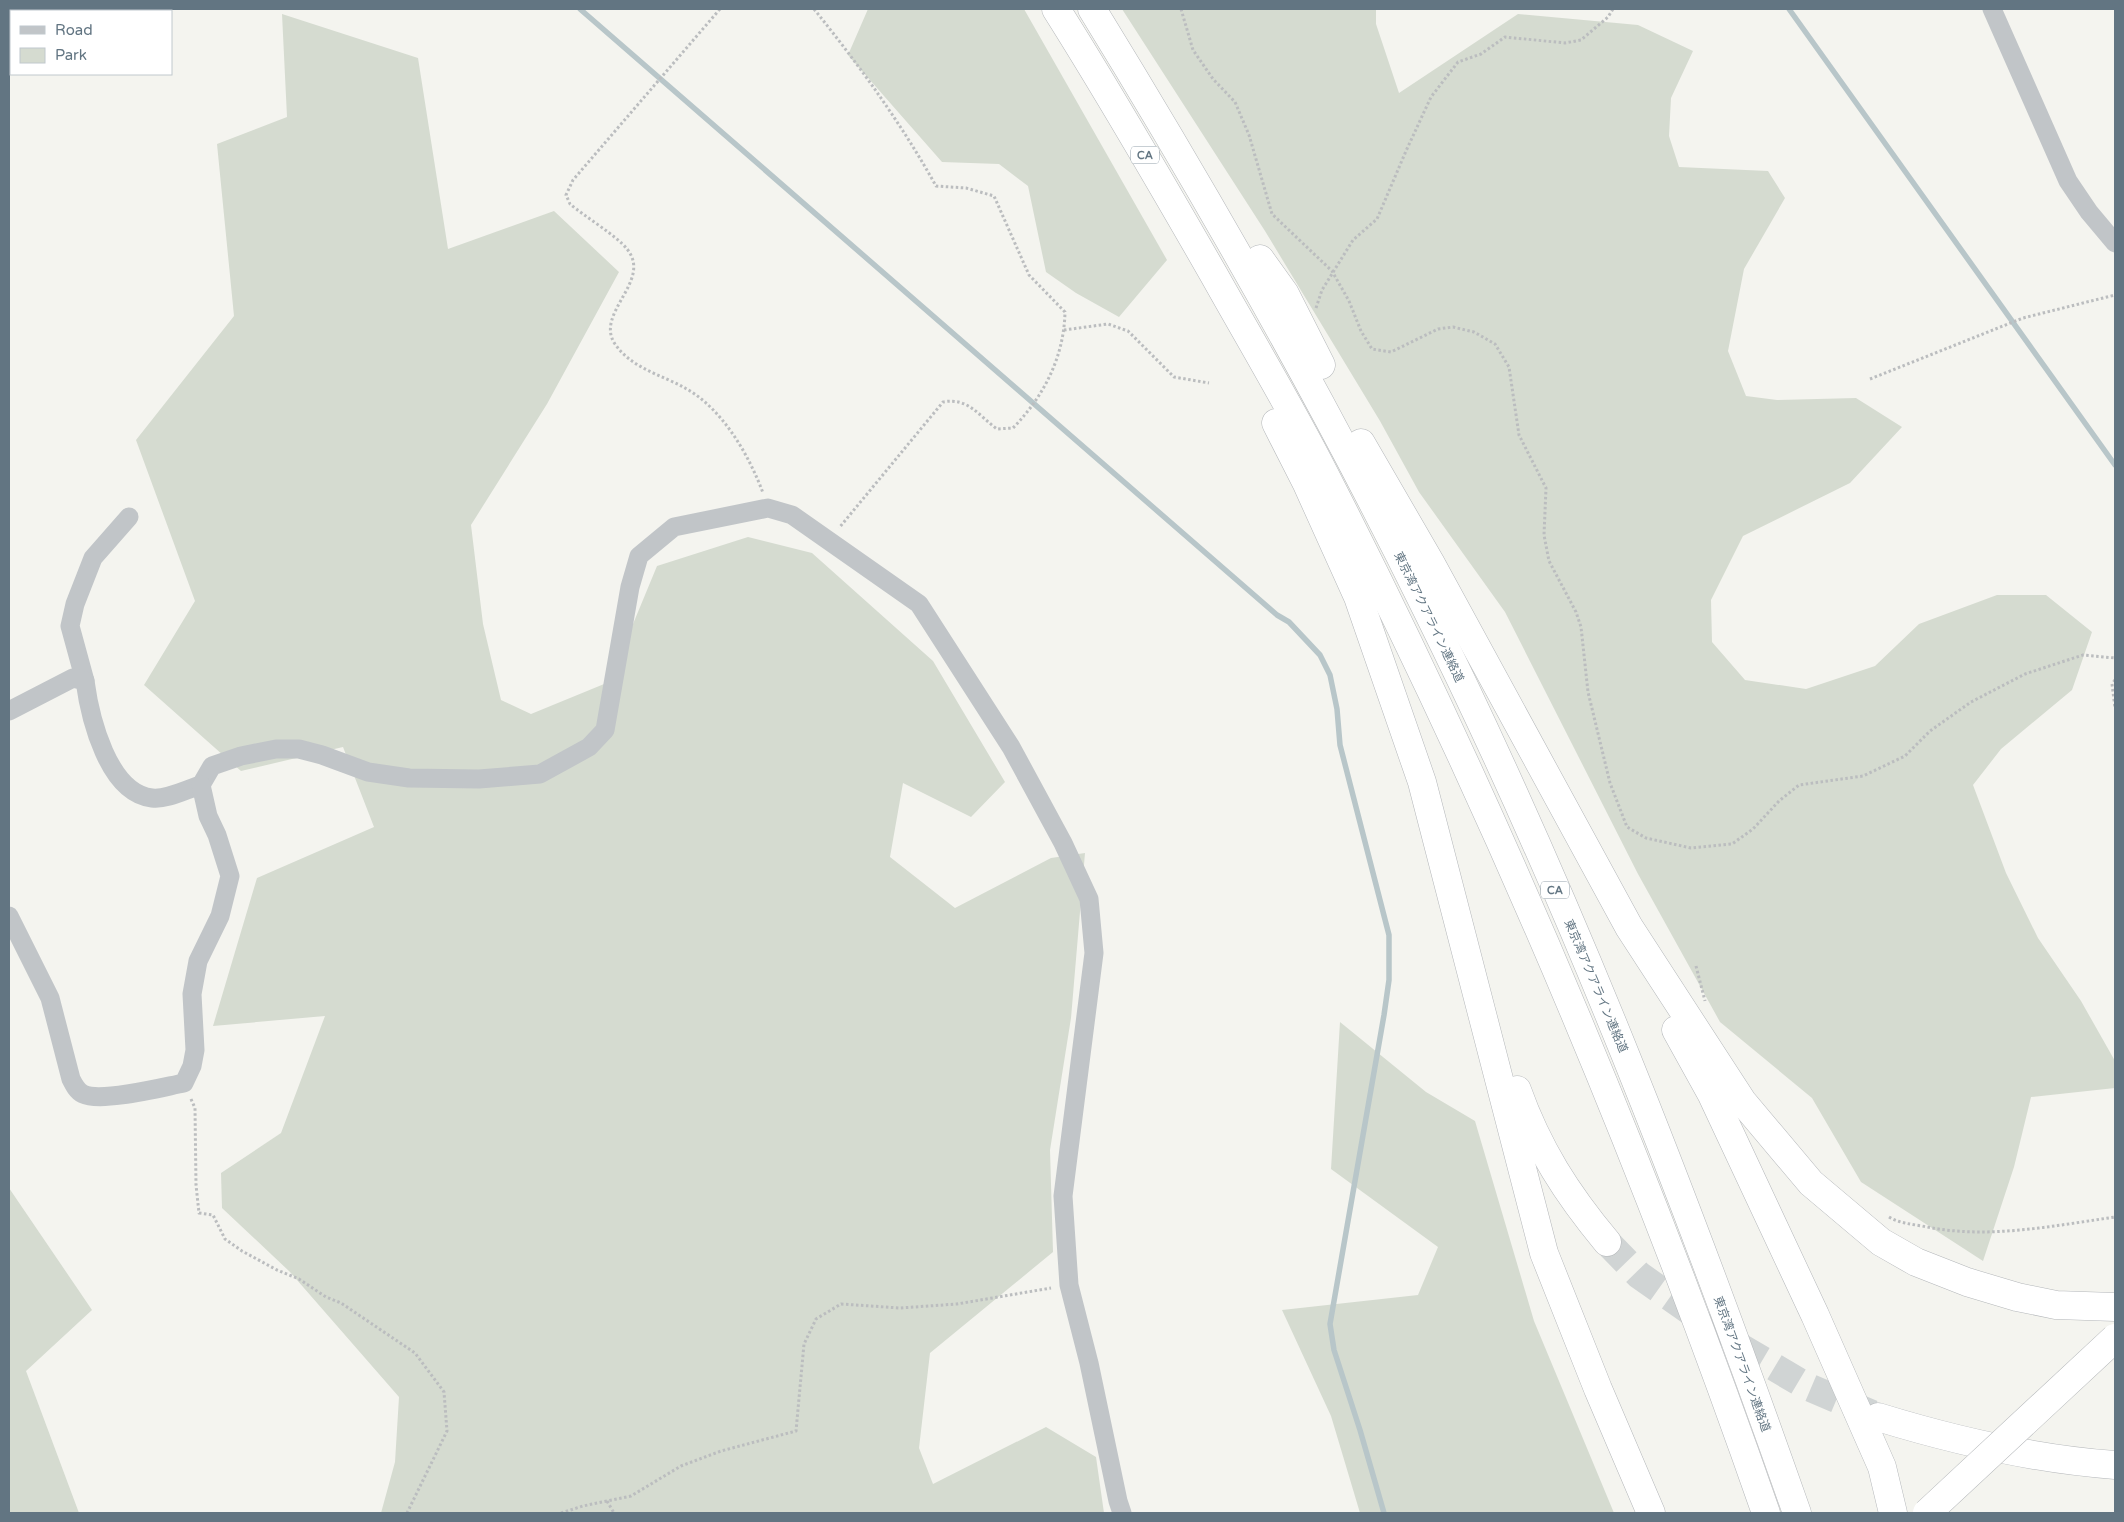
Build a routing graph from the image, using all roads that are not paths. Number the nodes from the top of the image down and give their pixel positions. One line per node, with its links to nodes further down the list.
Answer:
1 (1056, 9): 5 (highway, CA)
2 (1092, 9): 4 (highway, CA)
3 (1992, 9): 6 (street)
4 (1145, 94): 12 (highway); 22 (highway, 東京湾アクアライン連絡道 / CA)
5 (1115, 103): 13 (highway); 21 (highway, CA)
6 (2115, 243)
7 (129, 516): 8 (street)
8 (85, 681): 9 (street); 10 (street)
9 (9, 710)
10 (201, 784): 11 (street); 19 (street)
11 (9, 916)
12 (1629, 927): 15 (highway); 23 (highway)
13 (1471, 976): 14 (highway); 20 (highway)
14 (1607, 1242)
15 (2115, 1307)
16 (2115, 1338): 24 (highway, bridge)
17 (1878, 1417): 18 (highway)
18 (2115, 1465)
19 (1122, 1513)
20 (1651, 1513)
21 (1766, 1513)
22 (1797, 1513)
23 (1893, 1513)
24 (1927, 1513)

